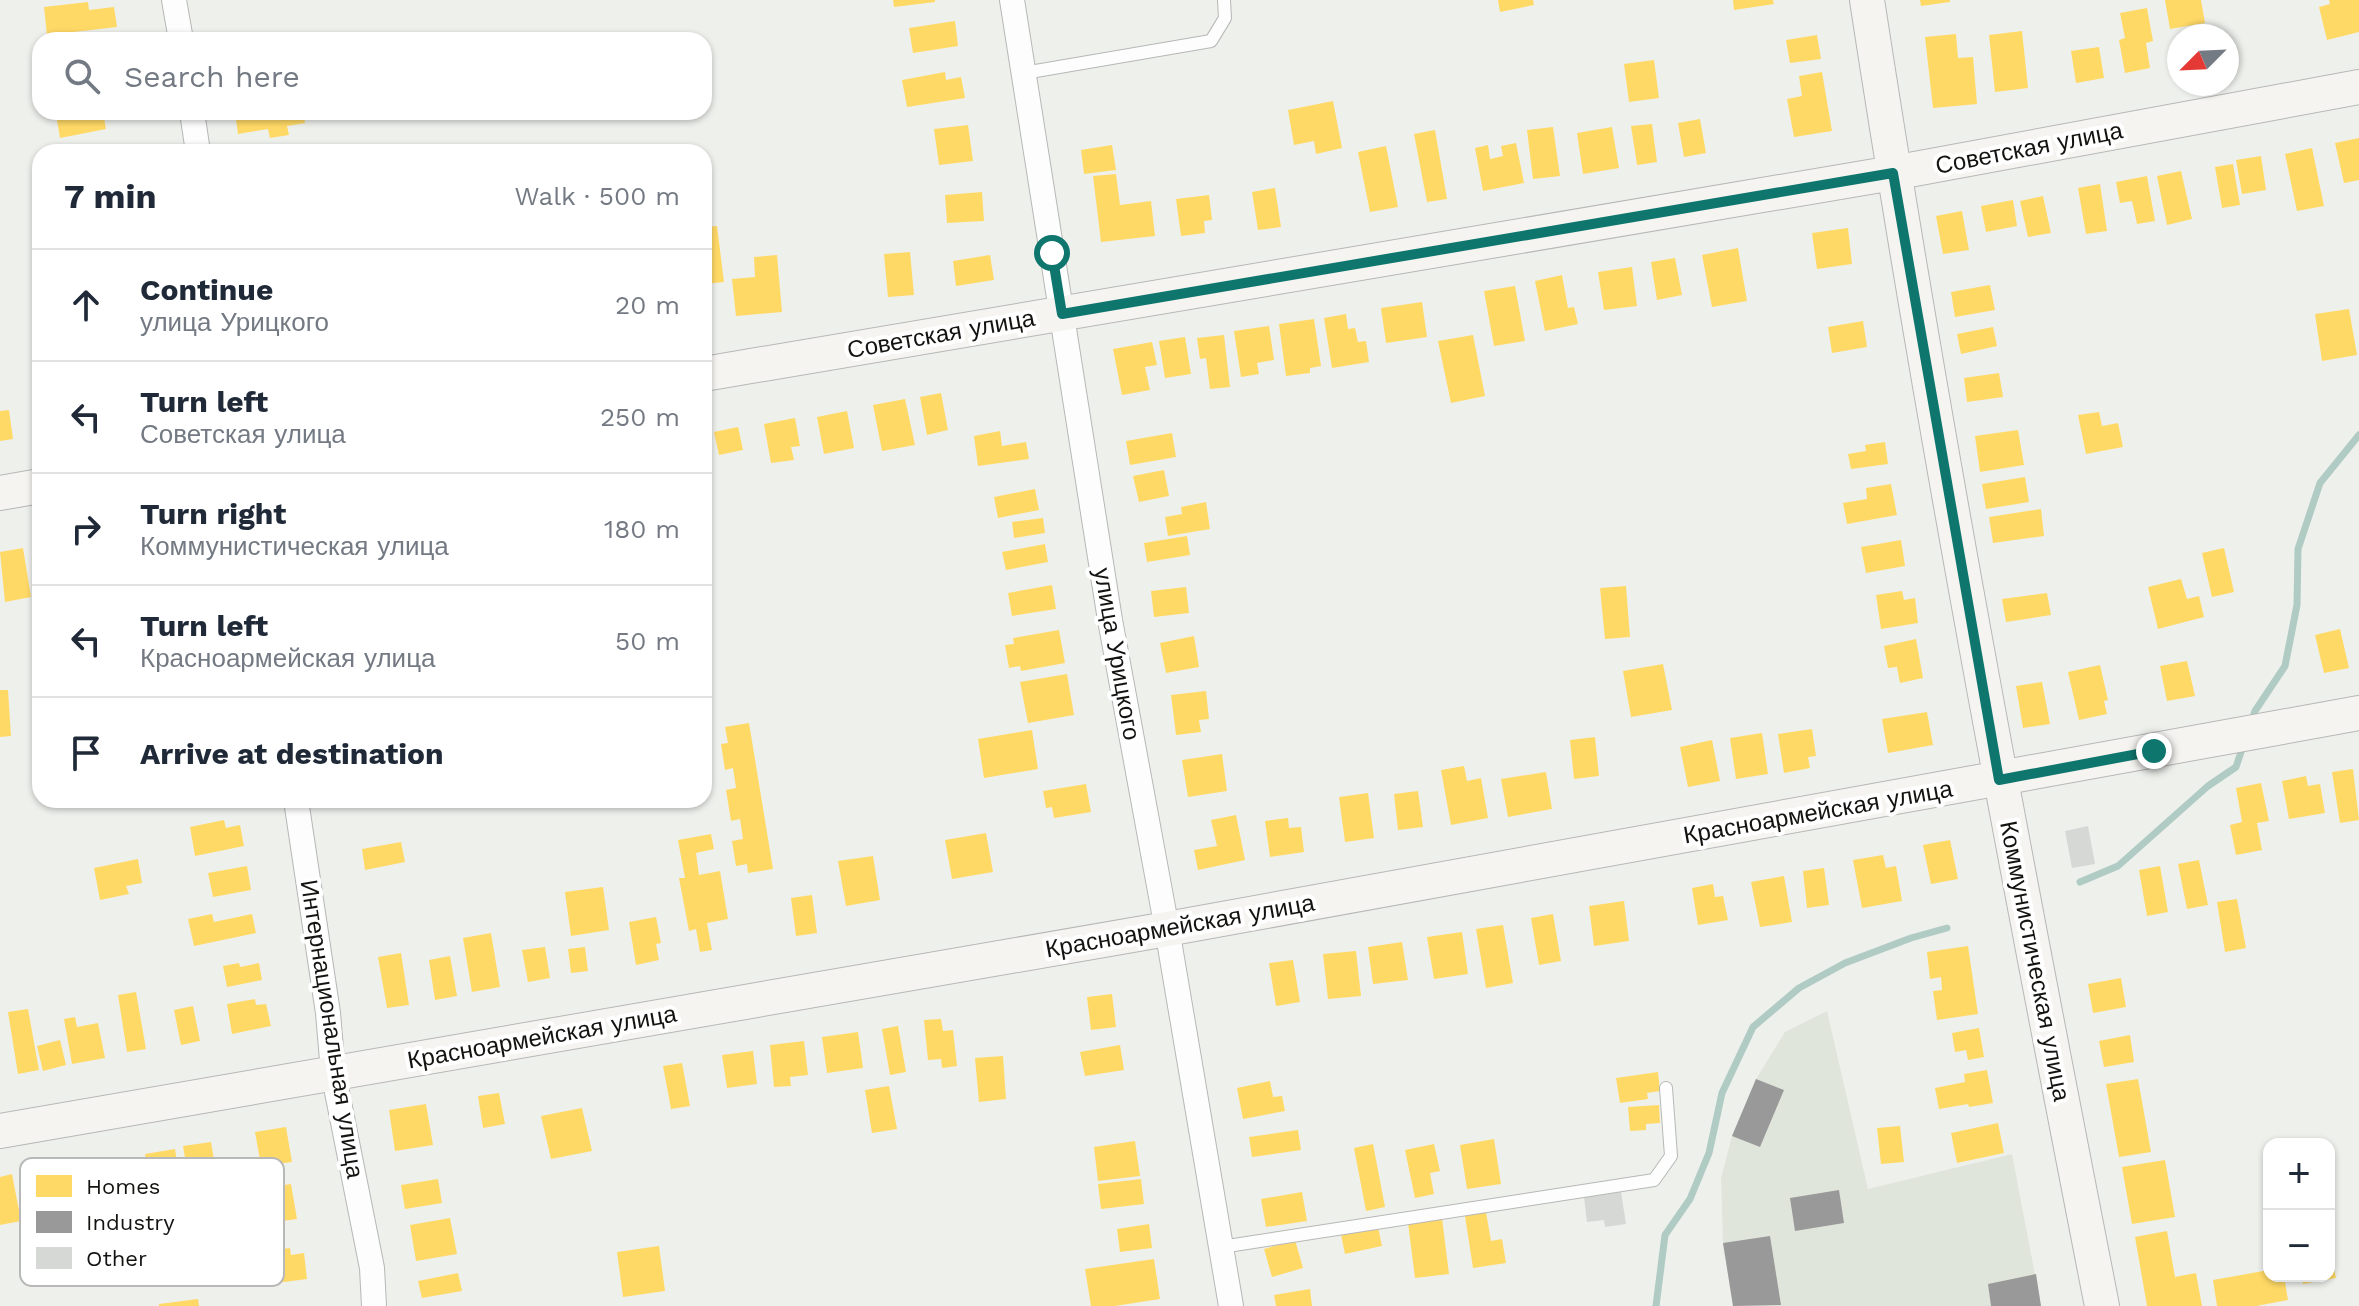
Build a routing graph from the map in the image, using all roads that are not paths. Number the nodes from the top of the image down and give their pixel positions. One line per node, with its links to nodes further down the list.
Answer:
1 (174, 0): 5 (street)
2 (1012, 0): 6 (street, улица Урицкого)
3 (1224, 0): 6 (lane)
4 (1867, 0): 10 (street, Коммунистическая улица)
5 (180, 32)
6 (1024, 73): 11 (street, улица Урицкого)
7 (2359, 87): 10 (street, Советская улица)
8 (193, 120): 9 (street)
9 (197, 144)
10 (1893, 173): 11 (street, Советская улица); 16 (street, Коммунистическая улица)
11 (1062, 314): 12 (street, Советская улица); 18 (street, улица Урицкого)
12 (712, 373)
13 (32, 487): 14 (street)
14 (0, 493)
15 (2359, 713): 16 (street, Красноармейская улица)
16 (1999, 780): 18 (street, Красноармейская улица); 25 (street, Коммунистическая улица)
17 (297, 808): 19 (street, Интернациональная улица)
18 (1167, 929): 19 (street, Красноармейская улица); 22 (street, улица Урицкого)
19 (333, 1072): 21 (street, Красноармейская улица); 23 (street, Интернациональная улица)
20 (1666, 1088): 22 (lane)
21 (0, 1131)
22 (1221, 1247): 24 (street, улица Урицкого)
23 (374, 1306)
24 (1231, 1306)
25 (2102, 1306)

